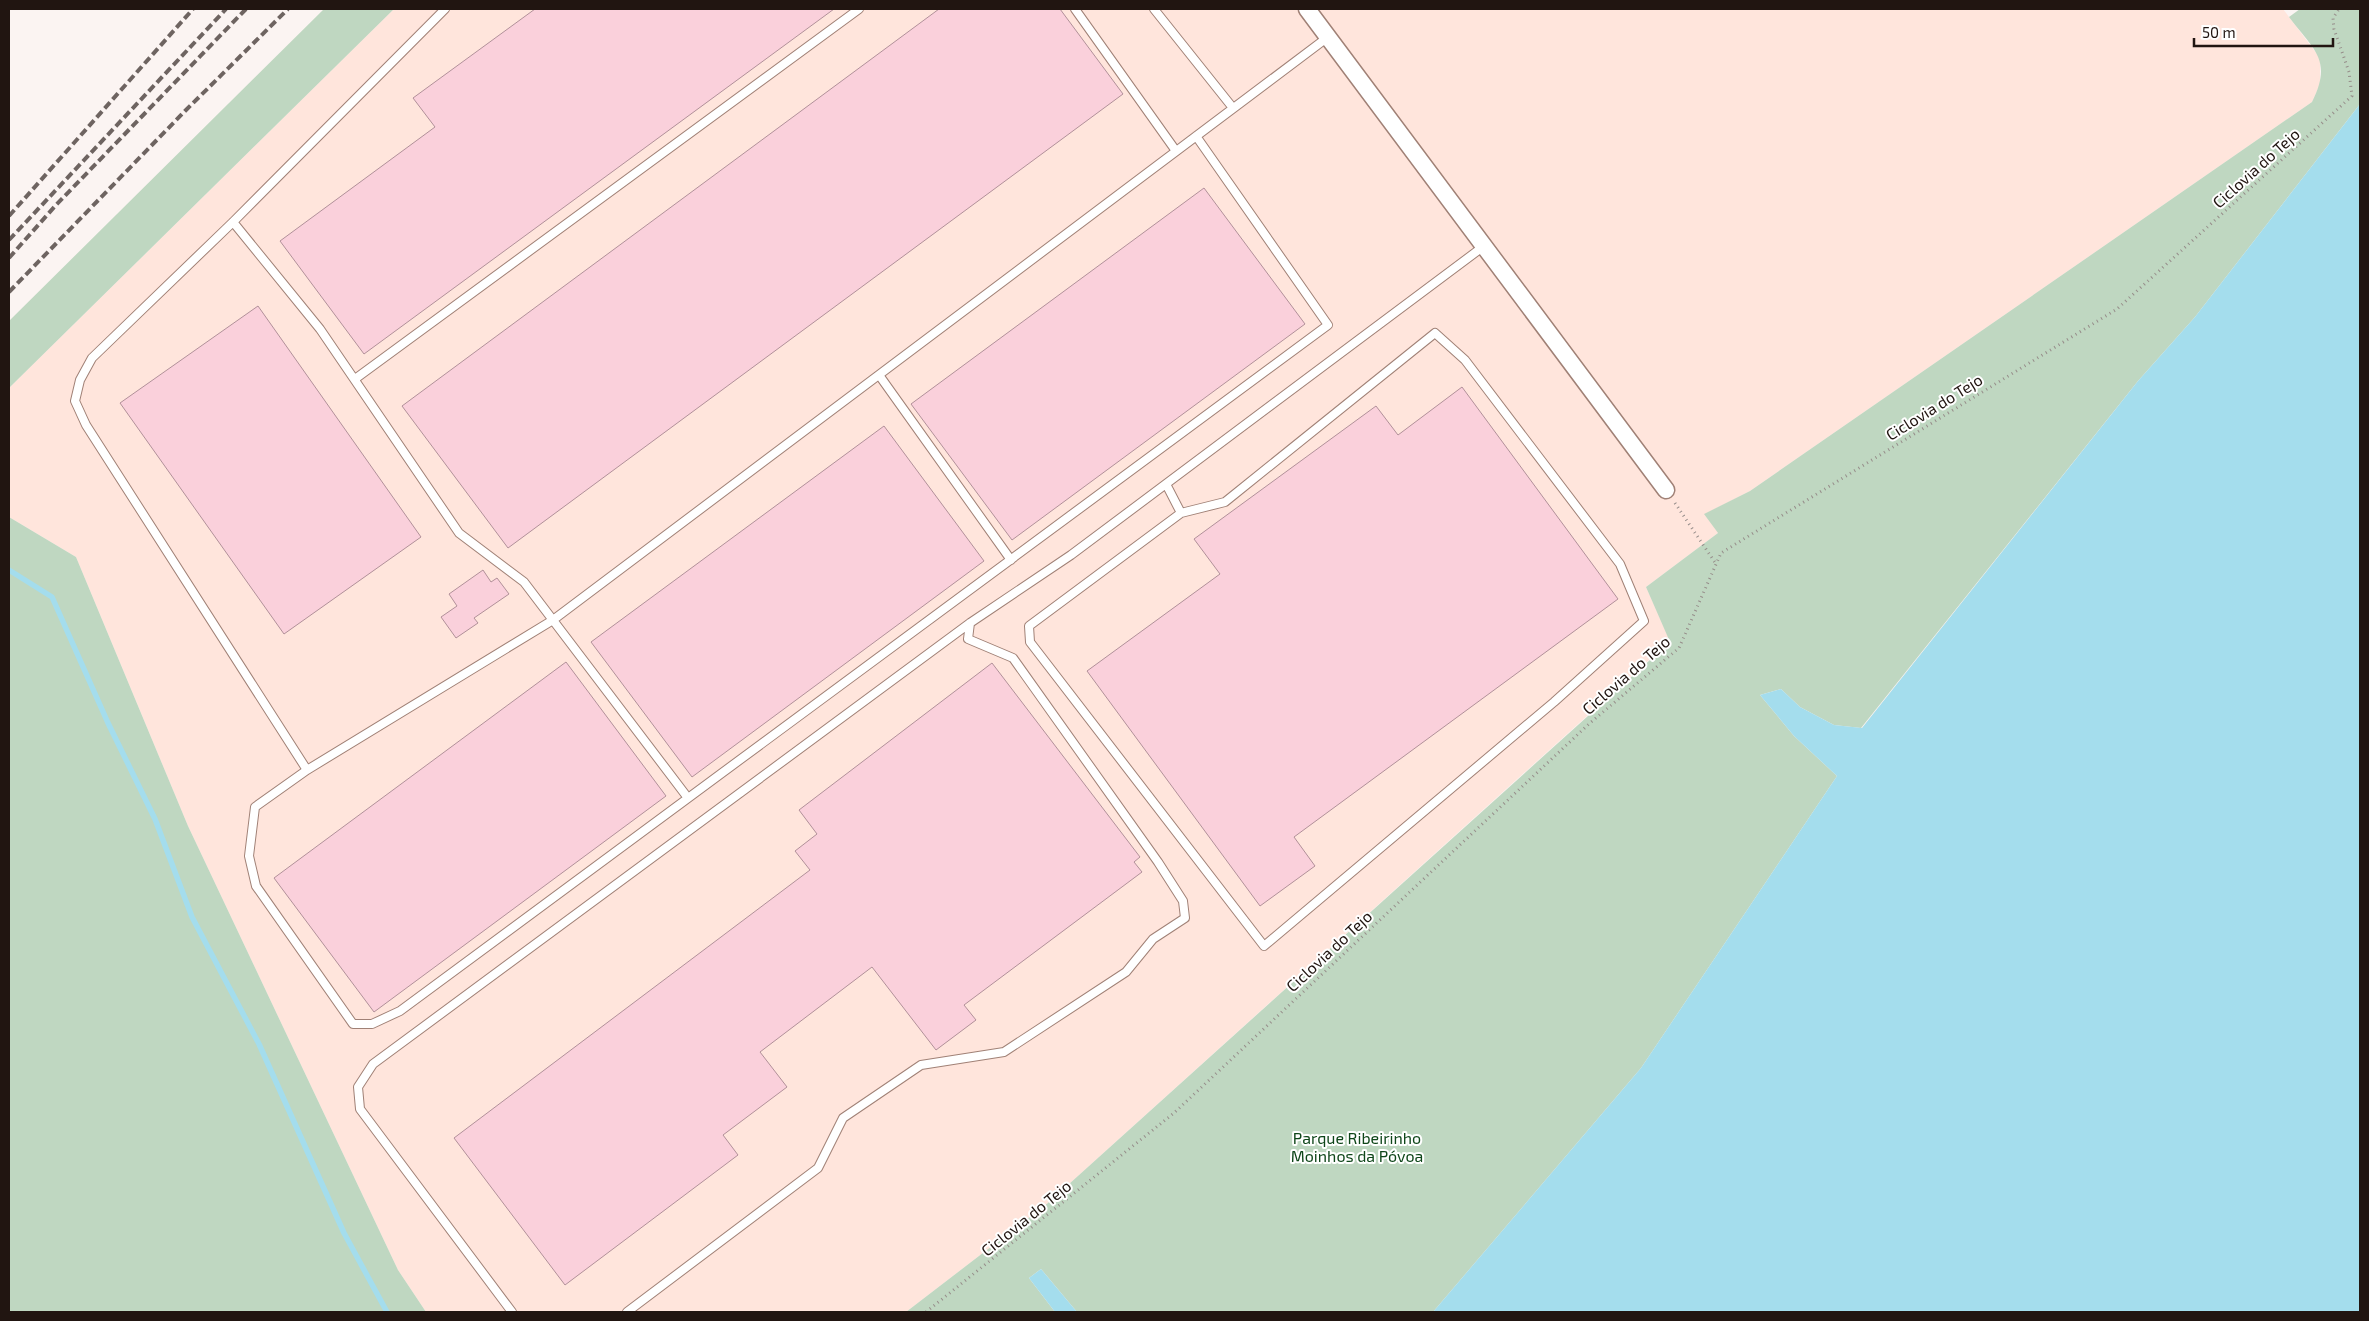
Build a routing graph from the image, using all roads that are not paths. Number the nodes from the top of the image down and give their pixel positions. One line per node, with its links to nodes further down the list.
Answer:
1 (445, 9): 10 (lane)
2 (859, 9): 13 (lane)
3 (1075, 9): 9 (lane)
4 (1154, 9): 7 (lane)
5 (1307, 9): 6 (street)
6 (1328, 37): 7 (lane); 11 (street)
7 (1233, 108): 8 (lane)
8 (1196, 136): 9 (lane); 17 (lane)
9 (1176, 151): 12 (lane)
10 (233, 222): 13 (lane); 20 (lane)
11 (1484, 246): 14 (lane); 15 (street)
12 (879, 375): 17 (lane); 18 (lane)
13 (355, 379): 18 (lane)
14 (1166, 484): 16 (lane); 19 (lane)
15 (1666, 490)
16 (1181, 513): 16 (lane)
17 (1011, 560): 21 (lane)
18 (553, 620): 20 (lane); 21 (lane)
19 (970, 623): 22 (lane); 23 (lane)
20 (307, 770): 21 (lane)
21 (688, 798)
22 (512, 1312)
23 (627, 1312)

